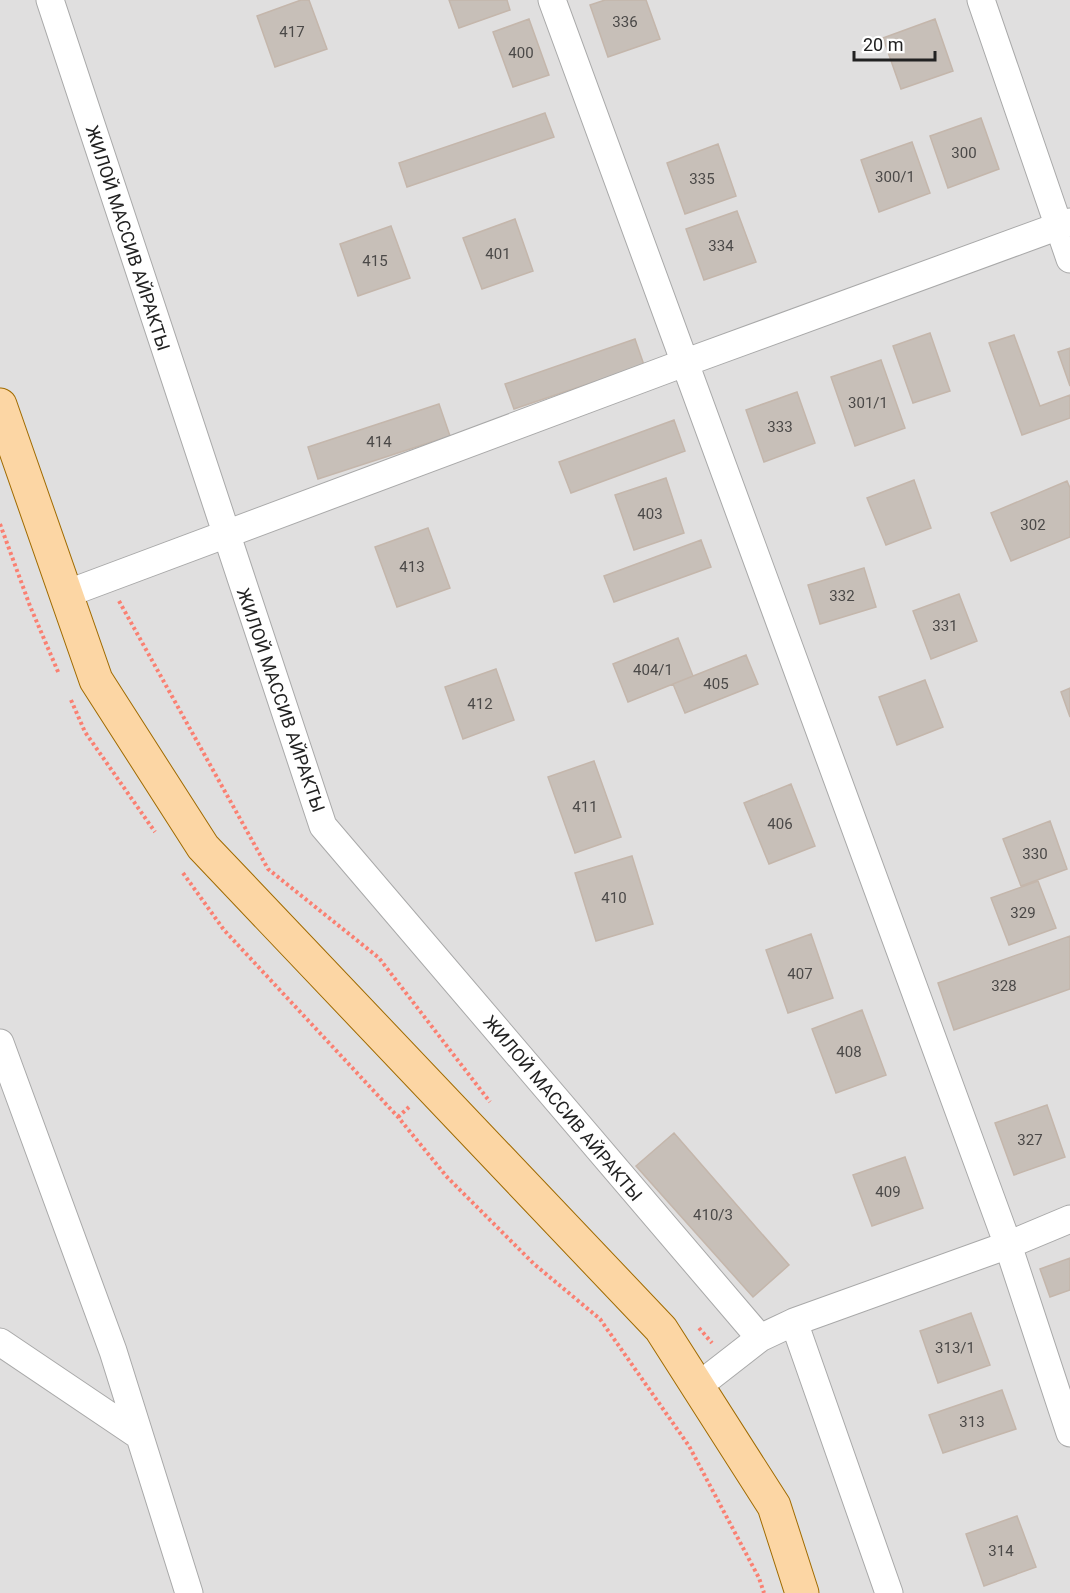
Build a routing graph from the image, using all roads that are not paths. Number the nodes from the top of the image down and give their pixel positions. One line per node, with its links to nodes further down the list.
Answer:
1 (50, 0): 8 (street, ЖИЛОЙ МАССИВ АЙРАКТЫ)
2 (552, 0): 6 (street)
3 (981, 0): 4 (street)
4 (1064, 224): 5 (street); 6 (street)
5 (1070, 259)
6 (684, 363): 8 (street); 12 (street)
7 (0, 405): 9 (main road)
8 (226, 535): 9 (street); 14 (street, ЖИЛОЙ МАССИВ АЙРАКТЫ)
9 (66, 594): 16 (main road)
10 (0, 1043): 18 (street)
11 (1070, 1219): 12 (street)
12 (1008, 1245): 13 (street); 17 (street)
13 (794, 1322): 14 (street); 21 (street)
14 (760, 1338): 16 (street)
15 (0, 1342): 18 (street)
16 (697, 1386): 20 (main road)
17 (1070, 1433)
18 (138, 1435): 19 (street)
19 (189, 1593)
20 (802, 1593)
21 (889, 1593)

